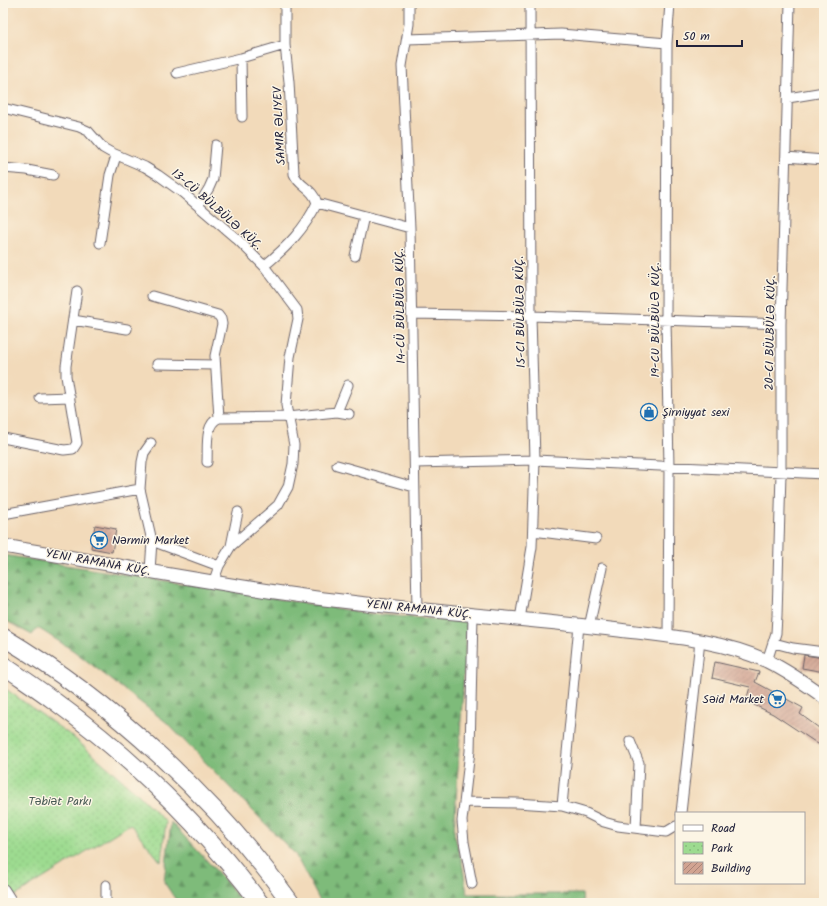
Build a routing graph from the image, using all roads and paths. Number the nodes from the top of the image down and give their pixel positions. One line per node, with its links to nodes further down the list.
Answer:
1 (285, 3): 9 (street, SAMIR ƏLIYEV)
2 (409, 3): 7 (street, 14-CÜ BÜLBÜLƏ KÜÇ.)
3 (530, 3): 6 (street, 15-CI BÜLBÜLƏ KÜÇ.)
4 (670, 3): 8 (street, 19-CU BÜLBÜLƏ KÜÇ.)
5 (790, 3): 13 (street, 20-CI BÜLBÜLƏ KÜÇ.)
6 (530, 35): 7 (street); 8 (street); 32 (street, 15-CI BÜLBÜLƏ KÜÇ.)
7 (407, 39): 25 (street, 14-CÜ BÜLBÜLƏ KÜÇ.)
8 (667, 43): 34 (street, 19-CU BÜLBÜLƏ KÜÇ.)
9 (285, 45): 10 (street); 22 (street, SAMIR ƏLIYEV)
10 (241, 58): 11 (street); 15 (street)
11 (178, 73)
12 (824, 92): 13 (street)
13 (788, 98): 18 (street, 20-CI BÜLBÜLƏ KÜÇ.)
14 (3, 108): 17 (street, 13-CÜ BÜLBÜLƏ KÜÇ.)
15 (242, 118)
16 (216, 145): 23 (street)
17 (116, 156): 23 (street, 13-CÜ BÜLBÜLƏ KÜÇ.); 26 (street)
18 (786, 157): 19 (street); 35 (street, 20-CI BÜLBÜLƏ KÜÇ.)
19 (824, 160)
20 (3, 168): 21 (street)
21 (54, 175)
22 (317, 203): 24 (street); 28 (street)
23 (198, 206): 28 (street, 13-CÜ BÜLBÜLƏ KÜÇ.)
24 (364, 216): 25 (street); 27 (street)
25 (410, 228): 31 (street, 14-CÜ BÜLBÜLƏ KÜÇ.)
26 (100, 243)
27 (355, 256)
28 (264, 266): 44 (street, 13-CÜ BÜLBÜLƏ KÜÇ.)
29 (77, 291): 33 (street)
30 (152, 296): 38 (street)
31 (412, 314): 32 (street); 50 (street, 14-CÜ BÜLBÜLƏ KÜÇ.)
32 (532, 316): 34 (street); 48 (street, 15-CI BÜLBÜLƏ KÜÇ.)
33 (73, 320): 36 (street); 40 (street)
34 (666, 320): 35 (street); 52 (street, 19-CU BÜLBÜLƏ KÜÇ.)
35 (781, 324): 53 (street, 20-CI BÜLBÜLƏ KÜÇ.)
36 (127, 329)
37 (157, 364): 38 (street)
38 (215, 365): 45 (street)
39 (348, 385): 42 (street)
40 (70, 397): 41 (street); 46 (street)
41 (40, 398)
42 (337, 412): 43 (street); 44 (street)
43 (348, 414)
44 (288, 417): 45 (street); 63 (street, 13-CÜ BÜLBÜLƏ KÜÇ.)
45 (219, 418): 49 (street)
46 (3, 438)
47 (151, 443): 56 (street)
48 (535, 460): 50 (street); 52 (street); 59 (street, 15-CI BÜLBÜLƏ KÜÇ.)
49 (207, 462)
50 (415, 463): 55 (street, 14-CÜ BÜLBÜLƏ KÜÇ.)
51 (337, 465): 55 (street)
52 (669, 467): 53 (street); 72 (street, 19-CU BÜLBÜLƏ KÜÇ.)
53 (781, 473): 54 (street); 75 (street, 20-CI BÜLBÜLƏ KÜÇ.)
54 (824, 474)
55 (414, 488): 68 (street, 14-CÜ BÜLBÜLƏ KÜÇ.)
56 (140, 489): 58 (street); 61 (street)
57 (238, 512): 63 (street)
58 (3, 514)
59 (532, 532): 60 (street); 70 (street, 15-CI BÜLBÜLƏ KÜÇ.)
60 (596, 539)
61 (152, 542): 64 (street); 66 (street)
62 (3, 546): 66 (street, YENI RAMANA KÜÇ.)
63 (231, 546): 64 (street, 13-CÜ BÜLBÜLƏ KÜÇ.)
64 (219, 566): 67 (street, 13-CÜ BÜLBÜLƏ KÜÇ.)
65 (602, 568): 71 (street)
66 (150, 571): 67 (street, YENI RAMANA KÜÇ.)
67 (213, 582): 68 (street, YENI RAMANA KÜÇ.)
68 (417, 610): 69 (street, YENI RAMANA KÜÇ.)
69 (473, 615): 70 (street, YENI RAMANA KÜÇ.); 81 (street)
70 (520, 619): 71 (street, YENI RAMANA KÜÇ.)
71 (584, 626): 72 (street, YENI RAMANA KÜÇ.); 82 (street)
72 (668, 636): 74 (street, YENI RAMANA KÜÇ.)
73 (3, 637): 92 (highway)
74 (700, 641): 77 (street, YENI RAMANA KÜÇ.); 83 (street)
75 (774, 643): 76 (street); 77 (street, 20-CI BÜLBÜLƏ KÜÇ.)
76 (824, 652)
77 (767, 661): 79 (street, YENI RAMANA KÜÇ.)
78 (3, 665): 91 (highway)
79 (824, 697)
80 (630, 741): 85 (street)
81 (464, 802): 82 (street); 86 (street)
82 (562, 806): 85 (street)
83 (680, 812)
84 (675, 827): 85 (street)
85 (636, 828)
86 (472, 884)
87 (106, 885): 90 (street)
88 (4, 889): 89 (street)
89 (14, 903)
90 (106, 903)
91 (260, 903)
92 (290, 903)

